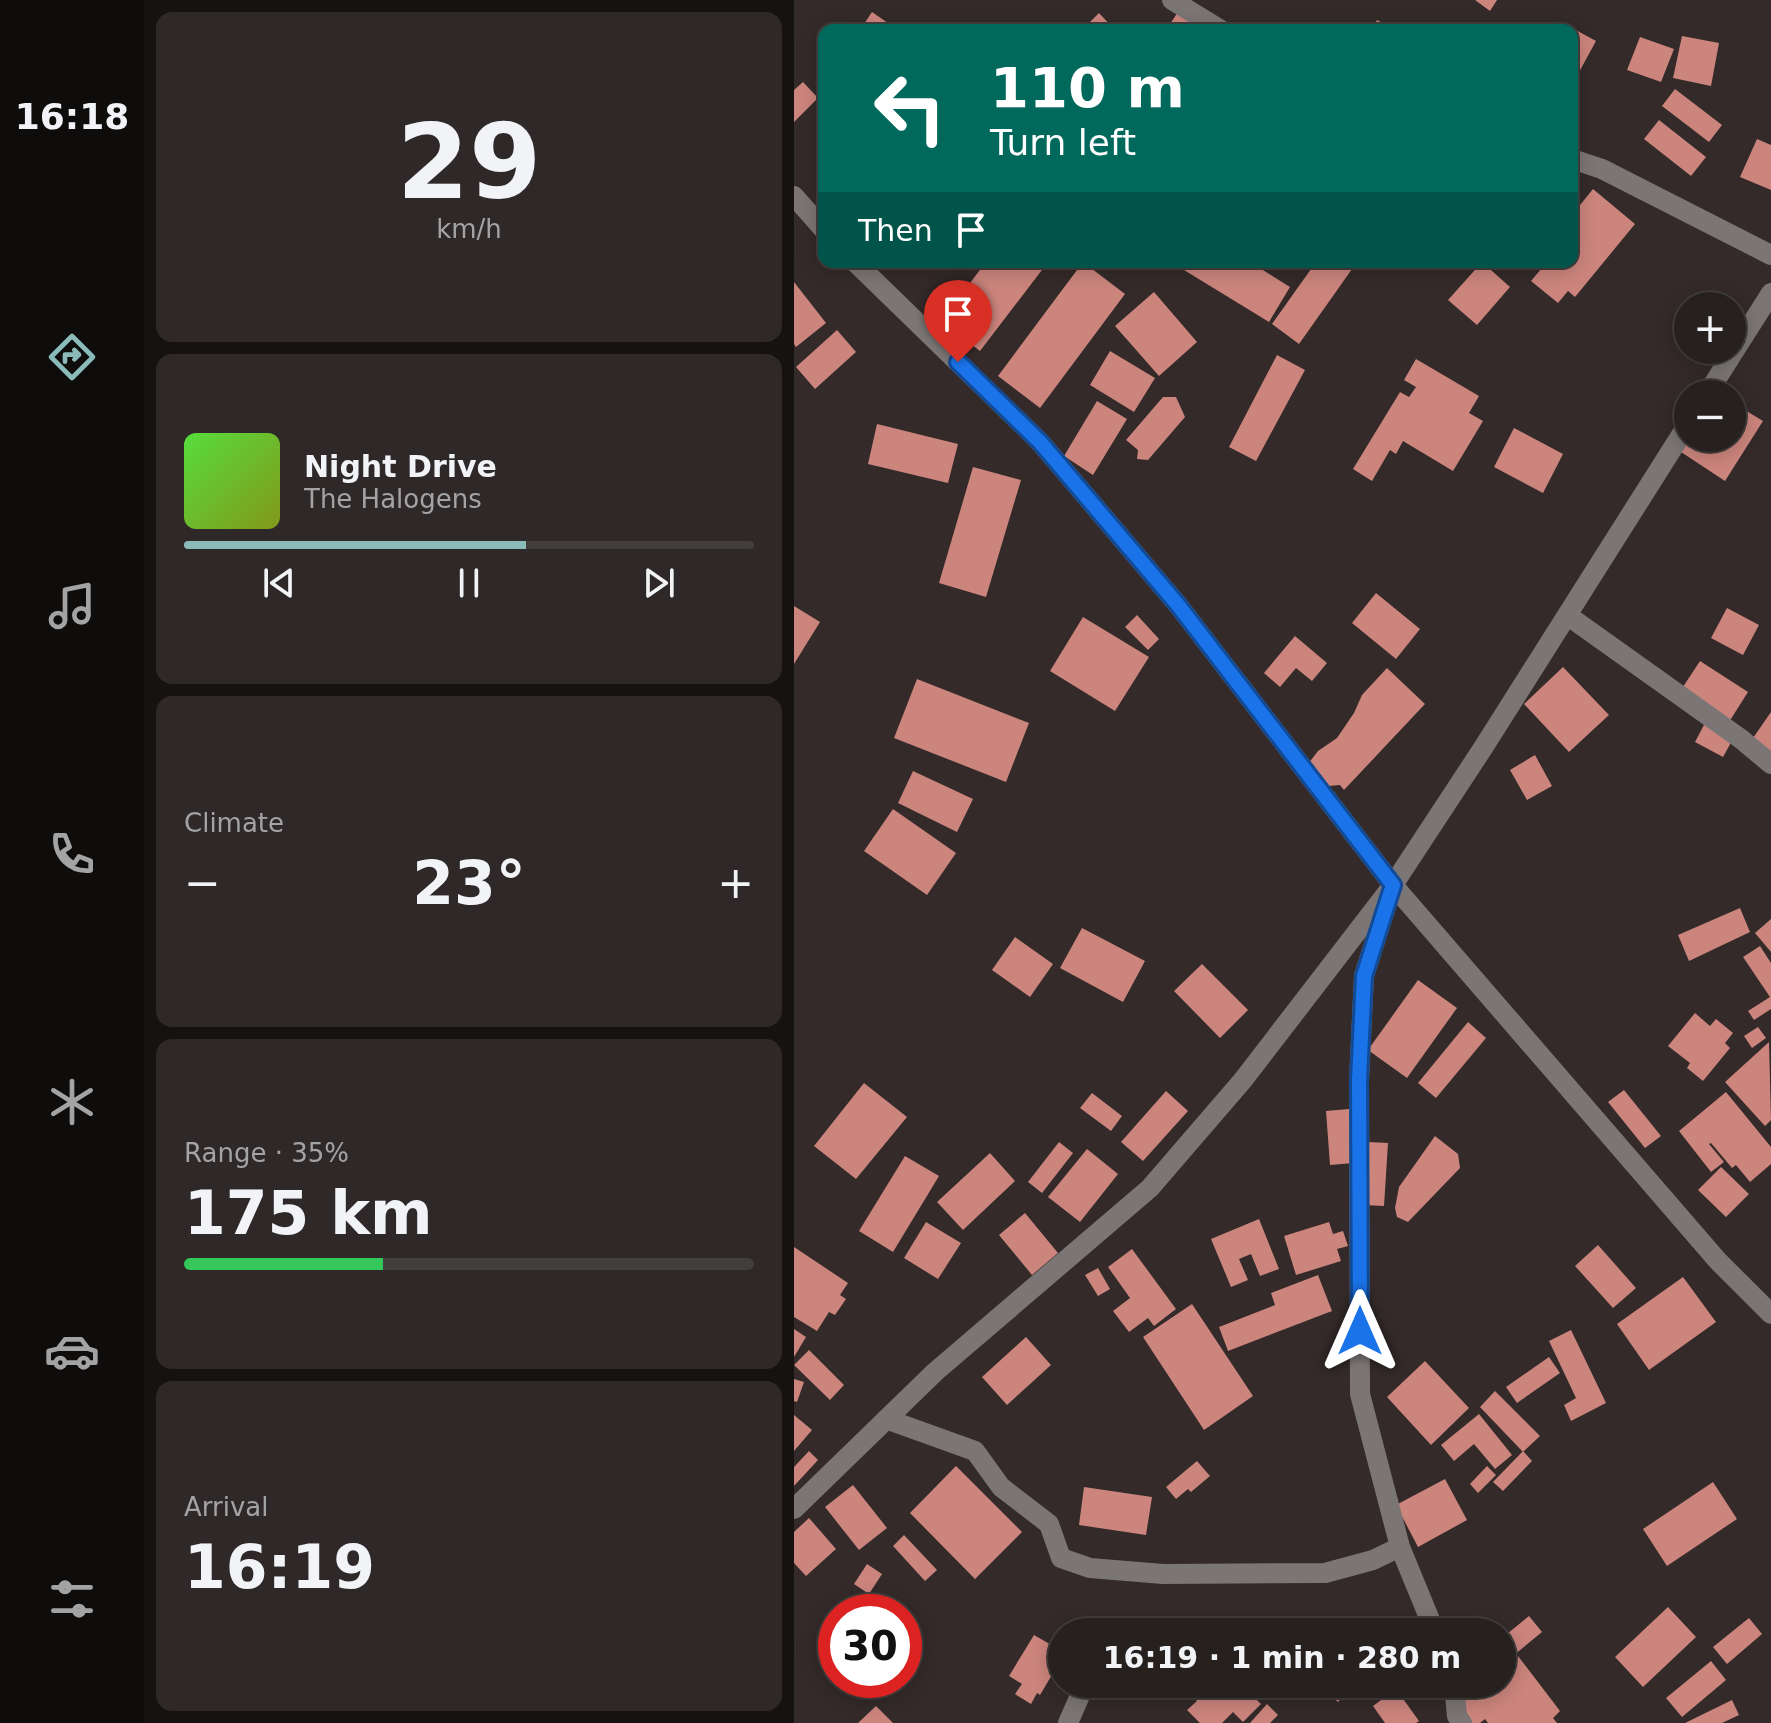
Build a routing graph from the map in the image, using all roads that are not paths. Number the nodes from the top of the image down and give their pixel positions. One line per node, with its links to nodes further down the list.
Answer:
1 (1172, 0): 2 (street)
2 (1211, 24)
3 (1578, 161): 6 (street)
4 (794, 196): 5 (street)
5 (818, 223)
6 (1771, 255)
7 (861, 268): 13 (street)
8 (1771, 293): 9 (street)
9 (1716, 380)
10 (1674, 446): 11 (street)
11 (1567, 615): 12 (street); 13 (street)
12 (1771, 764)
13 (1393, 885): 14 (street); 15 (street); 17 (street)
14 (1771, 1314)
15 (886, 1419): 16 (street); 17 (street)
16 (794, 1509)
17 (1400, 1547): 18 (street)
18 (1429, 1618)
19 (1079, 1698): 21 (street)
20 (1455, 1698): 22 (street)
21 (1068, 1723)
22 (1462, 1723)

